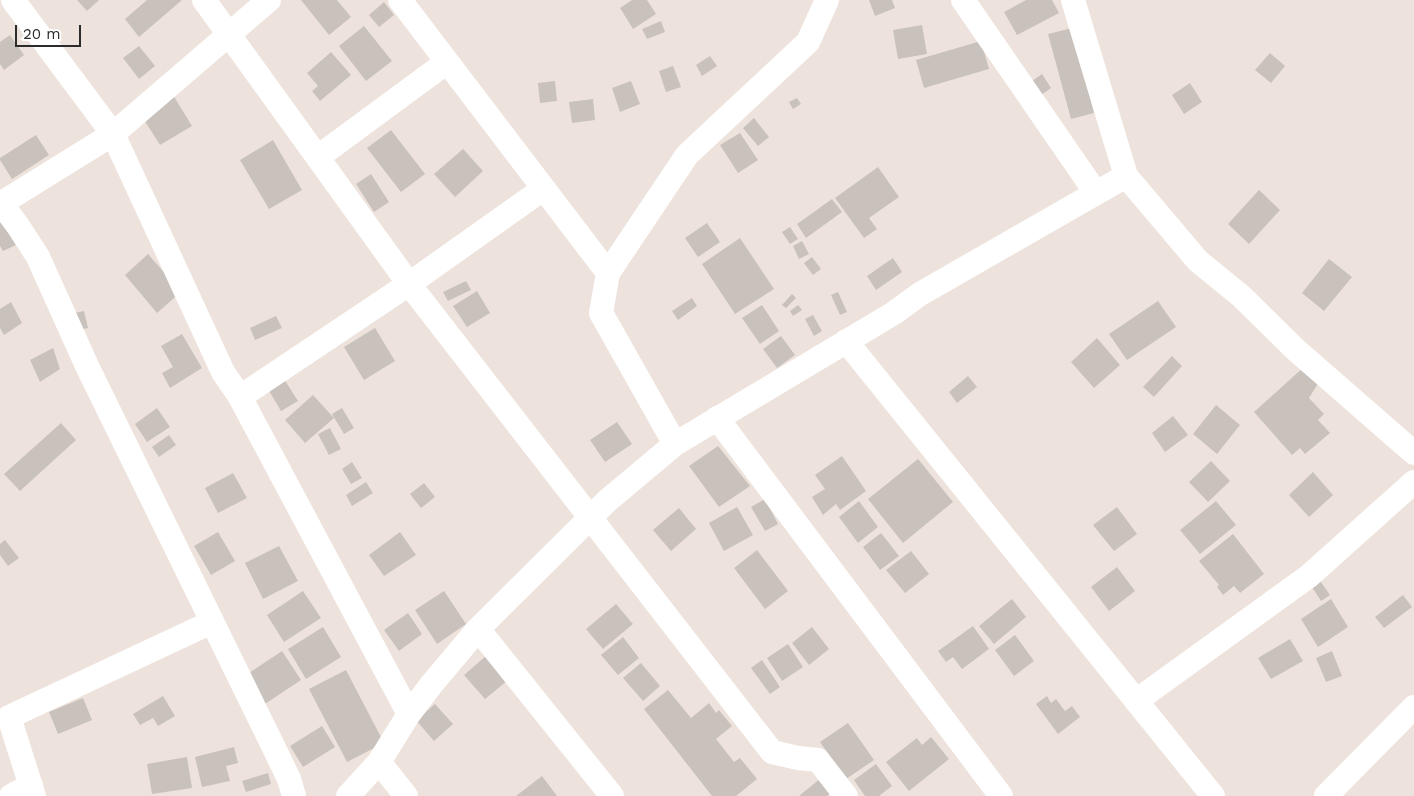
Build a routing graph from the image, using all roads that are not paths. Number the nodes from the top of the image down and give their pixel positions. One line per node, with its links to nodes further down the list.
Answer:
1 (204, 0): 8 (street)
2 (269, 0): 8 (street)
3 (400, 0): 9 (street)
4 (827, 0): 16 (street)
5 (963, 0): 14 (street)
6 (1073, 0): 12 (street)
7 (11, 3): 10 (street)
8 (229, 35): 10 (street); 11 (street)
9 (447, 62): 11 (street); 13 (street)
10 (113, 134): 15 (street); 19 (street)
11 (318, 157): 17 (street)
12 (1126, 176): 14 (street); 22 (street)
13 (543, 189): 16 (street); 17 (street)
14 (1096, 193): 18 (street)
15 (0, 203): 25 (street)
16 (608, 273): 21 (street)
17 (409, 284): 19 (street); 24 (street)
18 (846, 342): 20 (street); 27 (street)
19 (240, 397): 29 (street)
20 (717, 418): 21 (street); 38 (street)
21 (674, 444): 24 (street)
22 (1414, 453)
23 (1414, 482): 27 (street)
24 (590, 517): 26 (street); 37 (street)
25 (212, 622): 31 (street); 33 (street)
26 (478, 629): 29 (street); 36 (street)
27 (1136, 701): 39 (street)
28 (1414, 707): 40 (street)
29 (409, 714): 30 (street)
30 (379, 762): 34 (street); 35 (street)
31 (33, 791): 32 (street)
32 (10, 796)
33 (294, 796)
34 (348, 796)
35 (406, 796)
36 (612, 796)
37 (846, 796)
38 (1001, 796)
39 (1213, 796)
40 (1326, 796)

